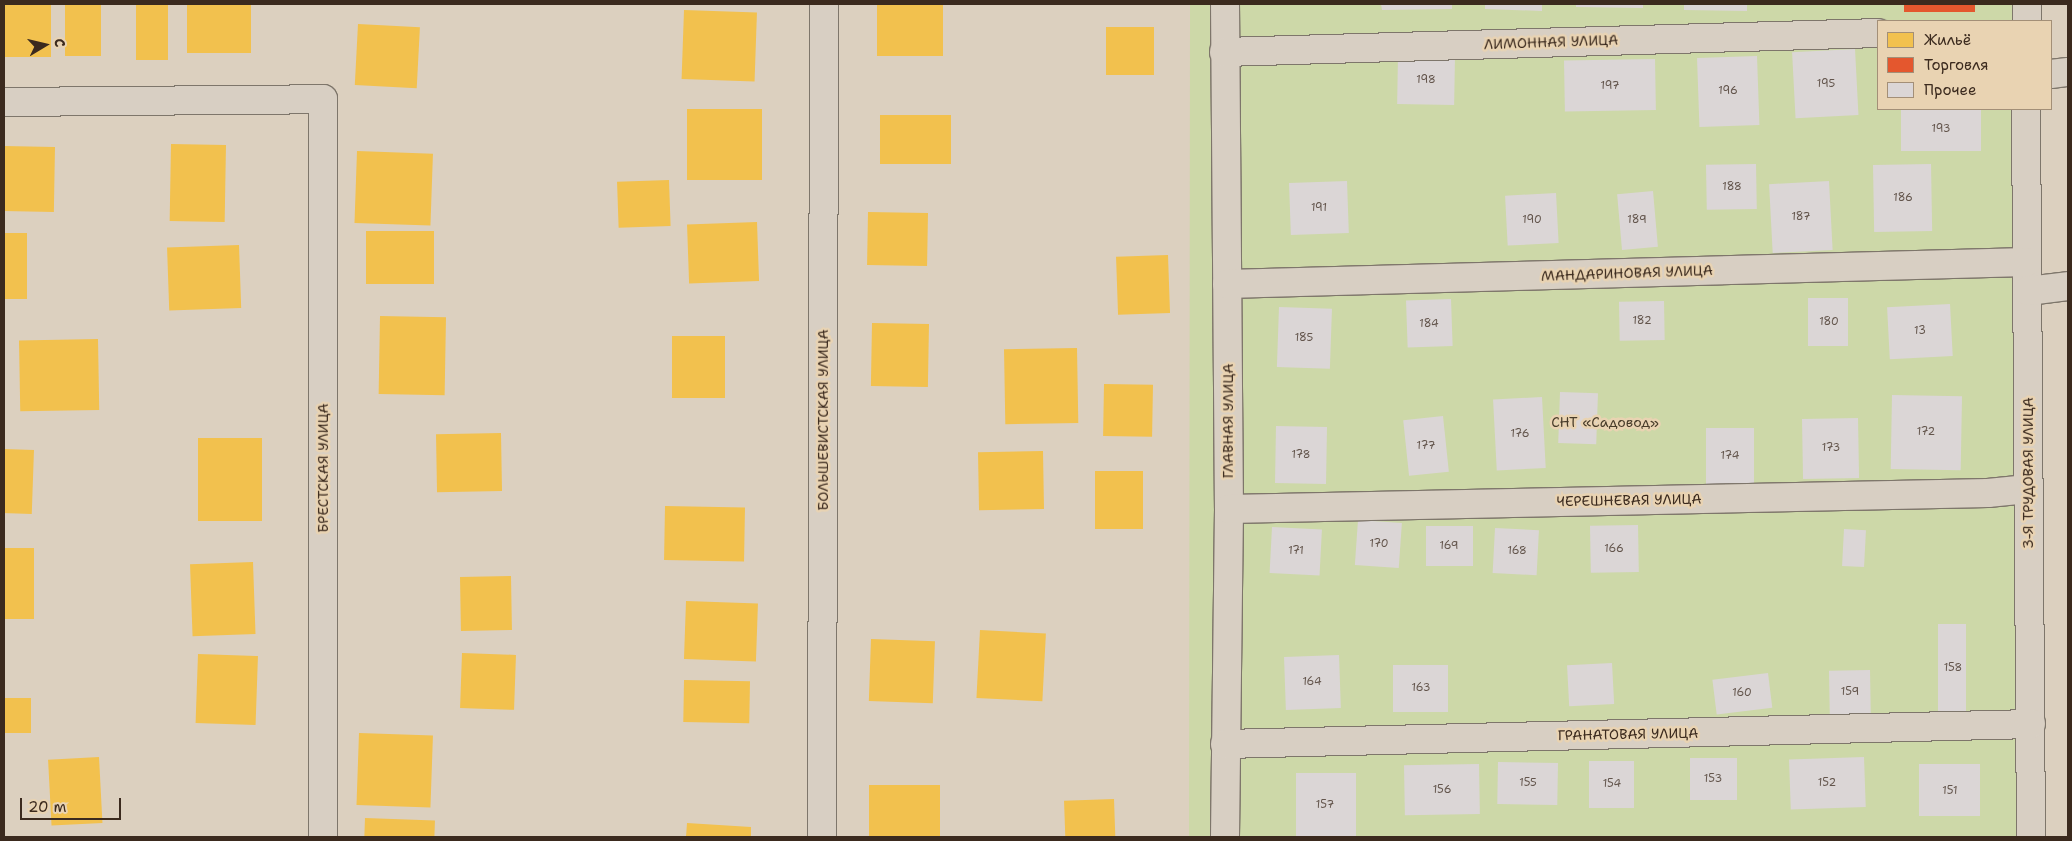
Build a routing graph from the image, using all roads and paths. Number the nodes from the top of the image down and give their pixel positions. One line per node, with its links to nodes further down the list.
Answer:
1 (824, 4): 20 (street, БОЛЬШЕВИСТСКАЯ УЛИЦА)
2 (1225, 4): 6 (street, ГЛАВНАЯ УЛИЦА)
3 (2027, 4): 4 (street)
4 (2026, 20)
5 (1877, 33): 6 (street, ЛИМОННАЯ УЛИЦА)
6 (1224, 52): 12 (street, ГЛАВНАЯ УЛИЦА)
7 (2068, 72): 8 (street)
8 (2052, 74)
9 (4, 102): 19 (street, БРЕСТСКАЯ УЛИЦА)
10 (2026, 110): 11 (street, 3-Я ТРУДОВАЯ УЛИЦА)
11 (2027, 262): 12 (street, МАНДАРИНОВАЯ УЛИЦА); 14 (street, 3-Я ТРУДОВАЯ УЛИЦА)
12 (1227, 284): 16 (street, ГЛАВНАЯ УЛИЦА)
13 (2068, 286): 14 (street)
14 (2028, 291): 15 (street, 3-Я ТРУДОВАЯ УЛИЦА)
15 (2028, 489): 16 (street, ЧЕРЕШНЕВАЯ УЛИЦА); 17 (street, 3-Я ТРУДОВАЯ УЛИЦА)
16 (1229, 508): 18 (street, ГЛАВНАЯ УЛИЦА)
17 (2031, 724): 18 (street, ГРАНАТОВАЯ УЛИЦА); 22 (street, 3-Я ТРУДОВАЯ УЛИЦА)
18 (1225, 744): 21 (street, ГЛАВНАЯ УЛИЦА)
19 (323, 837)
20 (822, 837)
21 (1226, 837)
22 (2031, 837)

